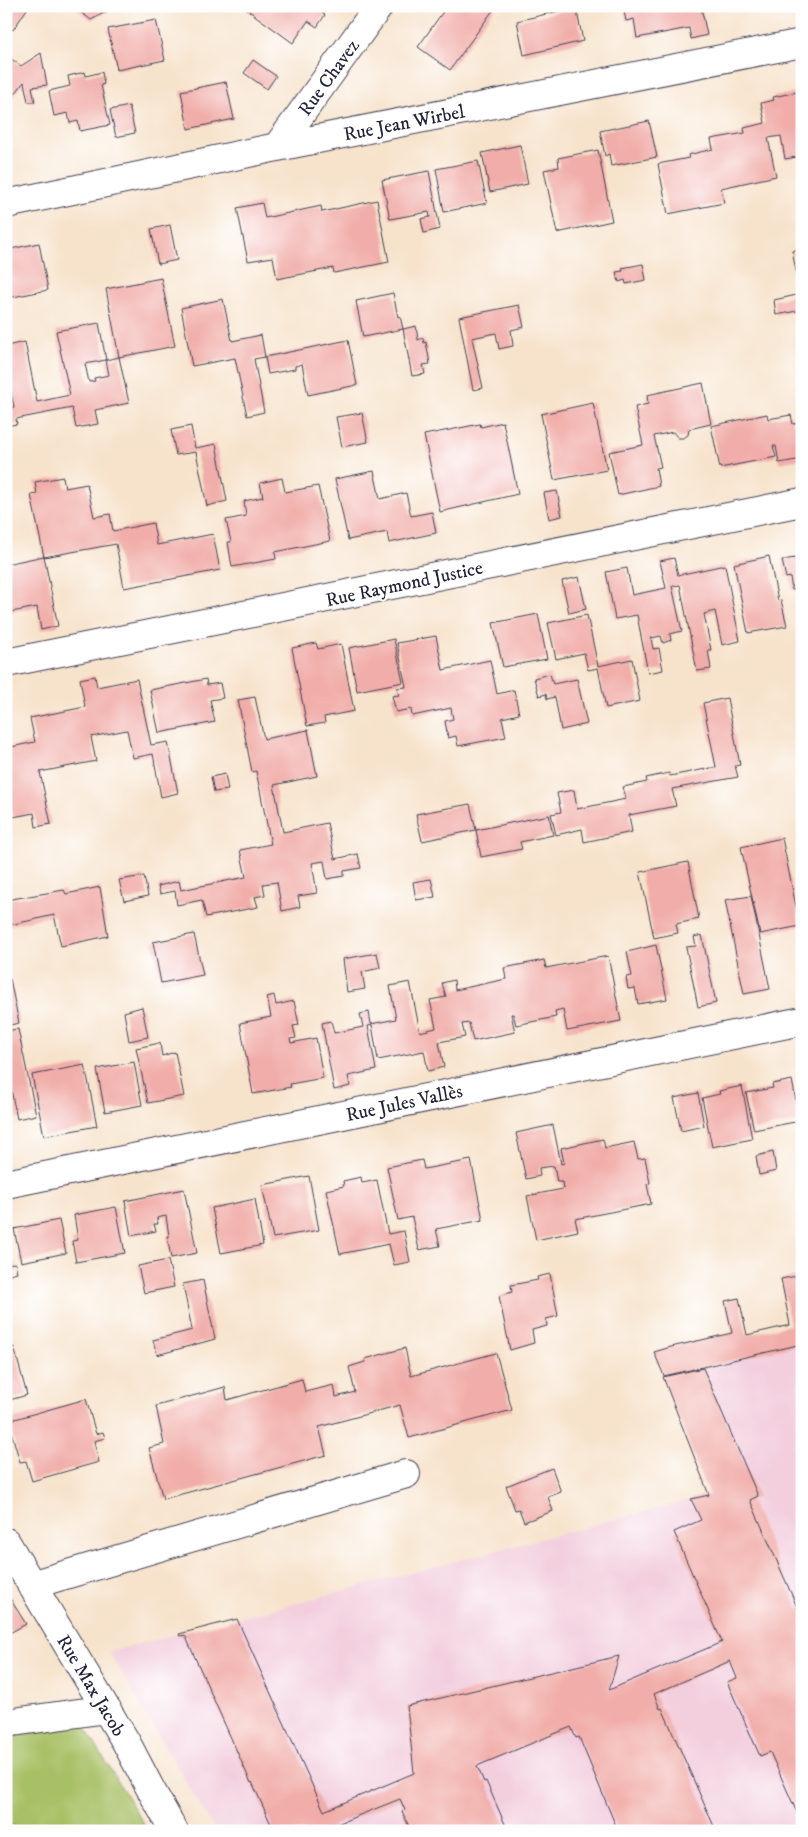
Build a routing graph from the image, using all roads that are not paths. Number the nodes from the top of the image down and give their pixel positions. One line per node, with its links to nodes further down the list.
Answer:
1 (379, 6): 3 (street, Rue Chavez)
2 (802, 43): 3 (street, Rue Jean Wirbel)
3 (277, 147): 4 (street, Rue Jean Wirbel)
4 (6, 204)
5 (802, 502): 6 (street, Rue Raymond Justice)
6 (6, 664)
7 (802, 1021): 8 (street, Rue Jules Vallès)
8 (6, 1184)
9 (406, 1474): 11 (street)
10 (6, 1542): 11 (street, Rue Max Jacob)
11 (31, 1585): 12 (street, Rue Max Jacob)
12 (106, 1709): 13 (street); 14 (street, Rue Max Jacob)
13 (6, 1723)
14 (174, 1831)

